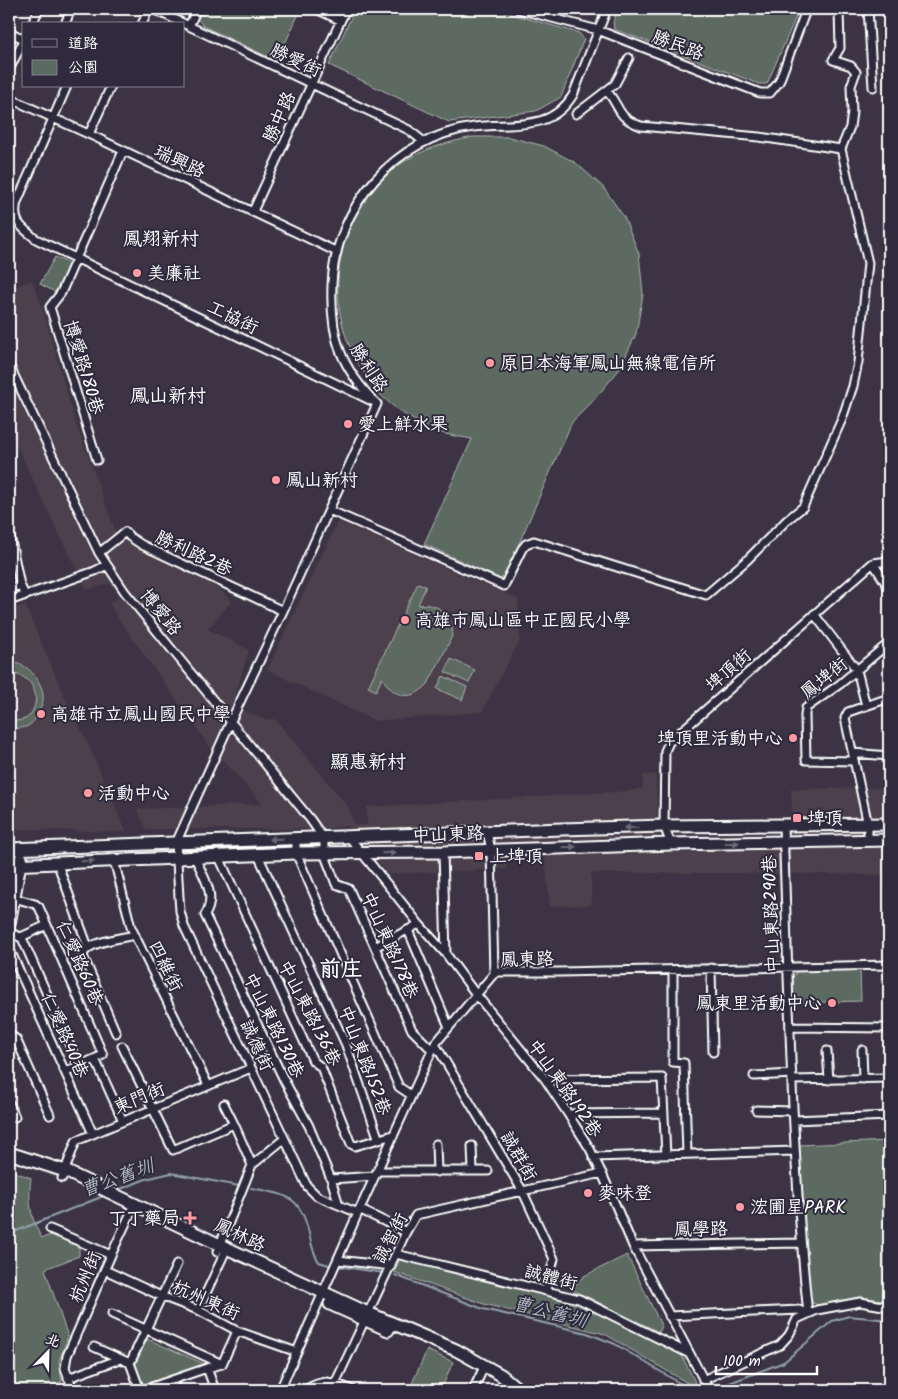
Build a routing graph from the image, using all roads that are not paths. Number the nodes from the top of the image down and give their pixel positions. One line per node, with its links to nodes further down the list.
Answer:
1 (39, 9): 14 (street)
2 (72, 9): 15 (street)
3 (149, 9): 16 (street)
4 (153, 9): 17 (street, 勝愛街)
5 (197, 9): 19 (street)
6 (316, 9): 13 (street)
7 (346, 9): 13 (street, 勝中路)
8 (518, 9): 20 (street, 勝民路)
9 (607, 9): 20 (street, 勝利路)
10 (805, 9): 20 (street, 勝民路)
11 (839, 9): 36 (street)
12 (868, 9): 27 (street)
13 (340, 20): 26 (street, 勝中路)
14 (33, 22)
15 (65, 22)
16 (143, 22)
17 (181, 22)
18 (185, 24): 19 (street, 勝愛街)
19 (189, 26): 26 (street, 勝愛街)
20 (598, 30): 35 (street, 勝利路)
21 (9, 32): 22 (street)
22 (22, 39)
23 (22, 44): 25 (street)
24 (629, 58): 30 (street)
25 (10, 68)
26 (311, 83): 35 (street, 勝愛街); 40 (street, 勝中路)
27 (872, 86)
28 (66, 88): 33 (street)
29 (110, 88): 34 (street)
30 (607, 91): 32 (street); 36 (street)
31 (9, 98): 33 (street, 瑞興路)
32 (576, 114)
33 (53, 118): 34 (street, 瑞興路); 39 (street)
34 (89, 134): 37 (street, 瑞興路)
35 (424, 142): 41 (street, 勝利路)
36 (842, 149): 46 (street)
37 (123, 151): 40 (street, 瑞興路); 42 (street)
38 (9, 198): 39 (street)
39 (17, 202): 42 (street, 工協街)
40 (253, 211): 41 (street, 瑞興路)
41 (337, 252): 44 (street, 勝利路)
42 (76, 257): 44 (street, 工協街); 45 (street, 博愛路180巷)
43 (9, 365): 48 (street, 博愛路)
44 (377, 404): 46 (street, 勝利路)
45 (97, 460)
46 (329, 510): 57 (street, 勝利路)
47 (9, 532): 52 (street)
48 (99, 553): 51 (street, 博愛路); 57 (street, 勝利路2巷)
49 (889, 561): 50 (street)
50 (873, 563): 53 (street); 58 (street, 埤頂街)
51 (107, 565): 55 (street); 63 (street, 博愛路)
52 (20, 585): 54 (street); 55 (street)
53 (889, 588)
54 (9, 589)
55 (25, 595): 56 (street)
56 (9, 600)
57 (283, 611): 63 (street, 勝利路)
58 (814, 614): 60 (street); 70 (street, 埤頂街)
59 (889, 644): 60 (street, 鳳埤街)
60 (857, 670): 62 (street); 66 (street, 鳳埤街)
61 (889, 698): 62 (street)
62 (866, 706): 64 (street)
63 (231, 720): 74 (street, 博愛路); 78 (street, 勝利路)
64 (852, 753): 65 (street); 66 (street)
65 (889, 756)
66 (854, 761): 69 (street)
67 (889, 824): 69 (main road, 中山東路)
68 (783, 825): 69 (main road, 中山東路); 70 (main road, 中山東路); 77 (street, 中山東路290巷)
69 (868, 825): 76 (street)
70 (664, 826): 71 (main road, 中山東路, one-way to 71); 79 (street, 埤頂街)
71 (487, 832): 72 (main road, 中山東路); 82 (street)
72 (349, 838): 74 (main road, 中山東路); 86 (street, 中山東路192巷)
73 (296, 839): 74 (main road, 中山東路); 78 (main road, 中山東路, one-way to 78); 85 (street)
74 (324, 839): 84 (street)
75 (889, 840): 76 (main road, 中山東路)
76 (868, 841): 77 (main road, 中山東路)
77 (783, 842): 79 (main road, 中山東路, one-way to 77); 108 (street, 中山東路290巷)
78 (176, 844): 80 (main road, 中山東路); 90 (street, 勝利路)
79 (671, 844): 82 (main road, 中山東路, one-way to 79)
80 (21, 848): 81 (main road, 中山東路); 94 (main road)
81 (9, 849)
82 (491, 850): 83 (main road, 中山東路); 111 (street)
83 (443, 852): 86 (main road, 中山東路, one-way to 83); 106 (street)
84 (324, 853): 85 (main road, 中山東路); 86 (main road, 中山東路); 104 (street, 中山東路178巷)
85 (296, 854): 87 (main road, 中山東路); 134 (street)
86 (362, 854): 97 (street, 中山東路192巷)
87 (258, 855): 88 (main road, 中山東路); 151 (street, 中山東路152巷)
88 (219, 857): 89 (main road, 中山東路); 151 (street, 中山東路136巷)
89 (195, 858): 90 (main road, 中山東路); 167 (street, 中山東路130巷)
90 (176, 859): 91 (main road, 中山東路); 125 (street, 誠德街)
91 (114, 860): 92 (main road, 中山東路, one-way to 91); 101 (street)
92 (57, 862): 94 (main road, 中山東路); 103 (street)
93 (9, 865): 94 (main road, 中山東路)
94 (21, 865): 95 (main road)
95 (14, 898): 96 (main road); 98 (street, 仁愛路60巷)
96 (9, 924)
97 (419, 924): 99 (street); 106 (street, 中山東路192巷)
98 (47, 925): 102 (street); 123 (street, 仁愛路60巷)
99 (408, 930): 104 (street); 113 (street)
100 (9, 932): 102 (street)
101 (135, 935): 103 (street, 四維街); 133 (street, 四維街)
102 (22, 936): 124 (street)
103 (88, 947): 116 (street)
104 (375, 947): 119 (street, 中山東路178巷)
105 (9, 948): 126 (street, 仁愛路40巷)
106 (446, 954): 112 (street, 中山東路192巷)
107 (889, 965): 108 (street, 鳳東路)
108 (788, 967): 109 (street, 鳳東路); 114 (street, 中山東路290巷)
109 (711, 968): 110 (street, 鳳東路); 122 (street)
110 (673, 970): 111 (street, 鳳東路); 156 (street)
111 (494, 974): 112 (street, 鳳東路)
112 (475, 993): 113 (street, 鳳東路); 130 (street, 中山東路192巷)
113 (449, 1027): 119 (street, 鳳東路)
114 (790, 1028): 115 (street); 128 (street, 中山東路290巷)
115 (889, 1028)
116 (116, 1033)
117 (9, 1034): 142 (street)
118 (122, 1046): 137 (street)
119 (433, 1047): 134 (street, 鳳東路); 168 (street, 誠群街)
120 (862, 1050): 131 (street)
121 (828, 1051): 132 (street)
122 (713, 1052)
123 (95, 1059): 124 (street); 146 (street)
124 (79, 1066): 126 (street)
125 (250, 1068): 133 (street, 東門街); 150 (street, 誠德街)
126 (65, 1072): 148 (street, 仁愛路40巷)
127 (754, 1076): 128 (street)
128 (792, 1077): 132 (street); 139 (street, 中山東路290巷)
129 (889, 1078): 131 (street)
130 (545, 1079): 140 (street); 141 (street, 中山東路192巷)
131 (863, 1079): 132 (street)
132 (829, 1080)
133 (208, 1085): 137 (street, 東門街)
134 (411, 1095): 149 (street, 鳳東路)
135 (9, 1103): 144 (street)
136 (224, 1104): 147 (street)
137 (152, 1109): 146 (street, 東門街); 147 (street)
138 (756, 1110): 139 (street)
139 (793, 1111): 145 (street, 中山東路290巷)
140 (664, 1113): 141 (street); 157 (street)
141 (568, 1114): 158 (street, 中山東路192巷)
142 (50, 1115)
143 (889, 1116): 145 (street)
144 (15, 1117)
145 (794, 1120): 154 (street, 中山東路290巷)
146 (123, 1121): 148 (street, 東門街)
147 (234, 1124): 160 (street)
148 (93, 1134): 166 (street, 東門街)
149 (393, 1135): 151 (street, 中山東路136巷); 164 (street, 鳳東路)
150 (284, 1139): 160 (street); 169 (street, 誠德街)
151 (379, 1140)
152 (436, 1144): 163 (street)
153 (472, 1146): 161 (street)
154 (795, 1151): 156 (street); 174 (street, 中山東路290巷)
155 (9, 1153): 166 (main road, 鳳林路)
156 (687, 1154): 157 (street)
157 (666, 1155): 158 (street)
158 (593, 1158): 165 (street, 中山東路192巷)
159 (9, 1161): 166 (main road, 鳳林路)
160 (252, 1165): 176 (street)
161 (473, 1171): 162 (street); 163 (street)
162 (488, 1171)
163 (437, 1172): 164 (street)
164 (376, 1173): 167 (street); 171 (street, 鳳東路)
165 (602, 1173): 168 (street, 誠智街); 175 (street, 中山東路192巷)
166 (63, 1175): 170 (main road, 鳳林路)
167 (331, 1179): 169 (street, 中山東路130巷)
168 (522, 1190): 173 (street, 誠智街); 183 (street, 誠群街)
169 (339, 1205): 171 (street, 誠德街)
170 (133, 1209): 176 (main road, 鳳林路); 178 (street, 杭州街)
171 (359, 1211): 173 (street, 誠德街); 179 (street, 鳳東路)
172 (50, 1229): 178 (street)
173 (406, 1232): 177 (street, 誠智街)
174 (801, 1243): 175 (street, 鳳學路); 189 (street, 中山東路290巷)
175 (633, 1246): 191 (street, 中山東路192巷)
176 (222, 1250): 185 (main road, 鳳林路); 187 (street)
177 (396, 1254): 181 (street, 誠智街); 183 (street, 誠體街)
178 (111, 1255): 182 (street, 杭州街)
179 (338, 1260): 181 (street); 185 (street, 鳳東路)
180 (177, 1264): 184 (street)
181 (391, 1266): 190 (street, 誠智街)
182 (105, 1270): 184 (street, 杭州東街); 202 (street, 杭州街)
183 (546, 1290): 196 (street, 誠體街)
184 (161, 1296): 187 (street, 杭州東街); 192 (street)
185 (322, 1296): 190 (main road, 鳳林路); 195 (street)
186 (889, 1307): 189 (street)
187 (198, 1310): 193 (street, 杭州東街)
188 (112, 1314): 192 (street)
189 (808, 1314): 191 (street); 205 (street)
190 (366, 1316): 201 (main road, 鳳林路); 204 (street, 誠智街)
191 (669, 1316): 196 (street, 中山東路192巷)
192 (145, 1331): 198 (street); 199 (street)
193 (237, 1331): 195 (street, 杭州東街); 199 (street)
194 (94, 1347): 197 (street)
195 (296, 1352): 210 (street)
196 (688, 1353): 205 (street, 中山東路192巷)
197 (120, 1359): 198 (street); 202 (street)
198 (130, 1363): 207 (street)
199 (222, 1364): 200 (street)
200 (207, 1368): 203 (street); 209 (street)
201 (484, 1369): 214 (street); 215 (main road); 216 (main road)
202 (68, 1378): 206 (street, 杭州街)
203 (172, 1380): 207 (street); 208 (street)
204 (335, 1383): 211 (street); 212 (street, 誠智街); 213 (street)
205 (706, 1386)
206 (73, 1390)
207 (141, 1390)
208 (176, 1390)
209 (215, 1390)
210 (280, 1390)
211 (304, 1390)
212 (332, 1390)
213 (352, 1390)
214 (473, 1390)
215 (508, 1390)
216 (519, 1390)

